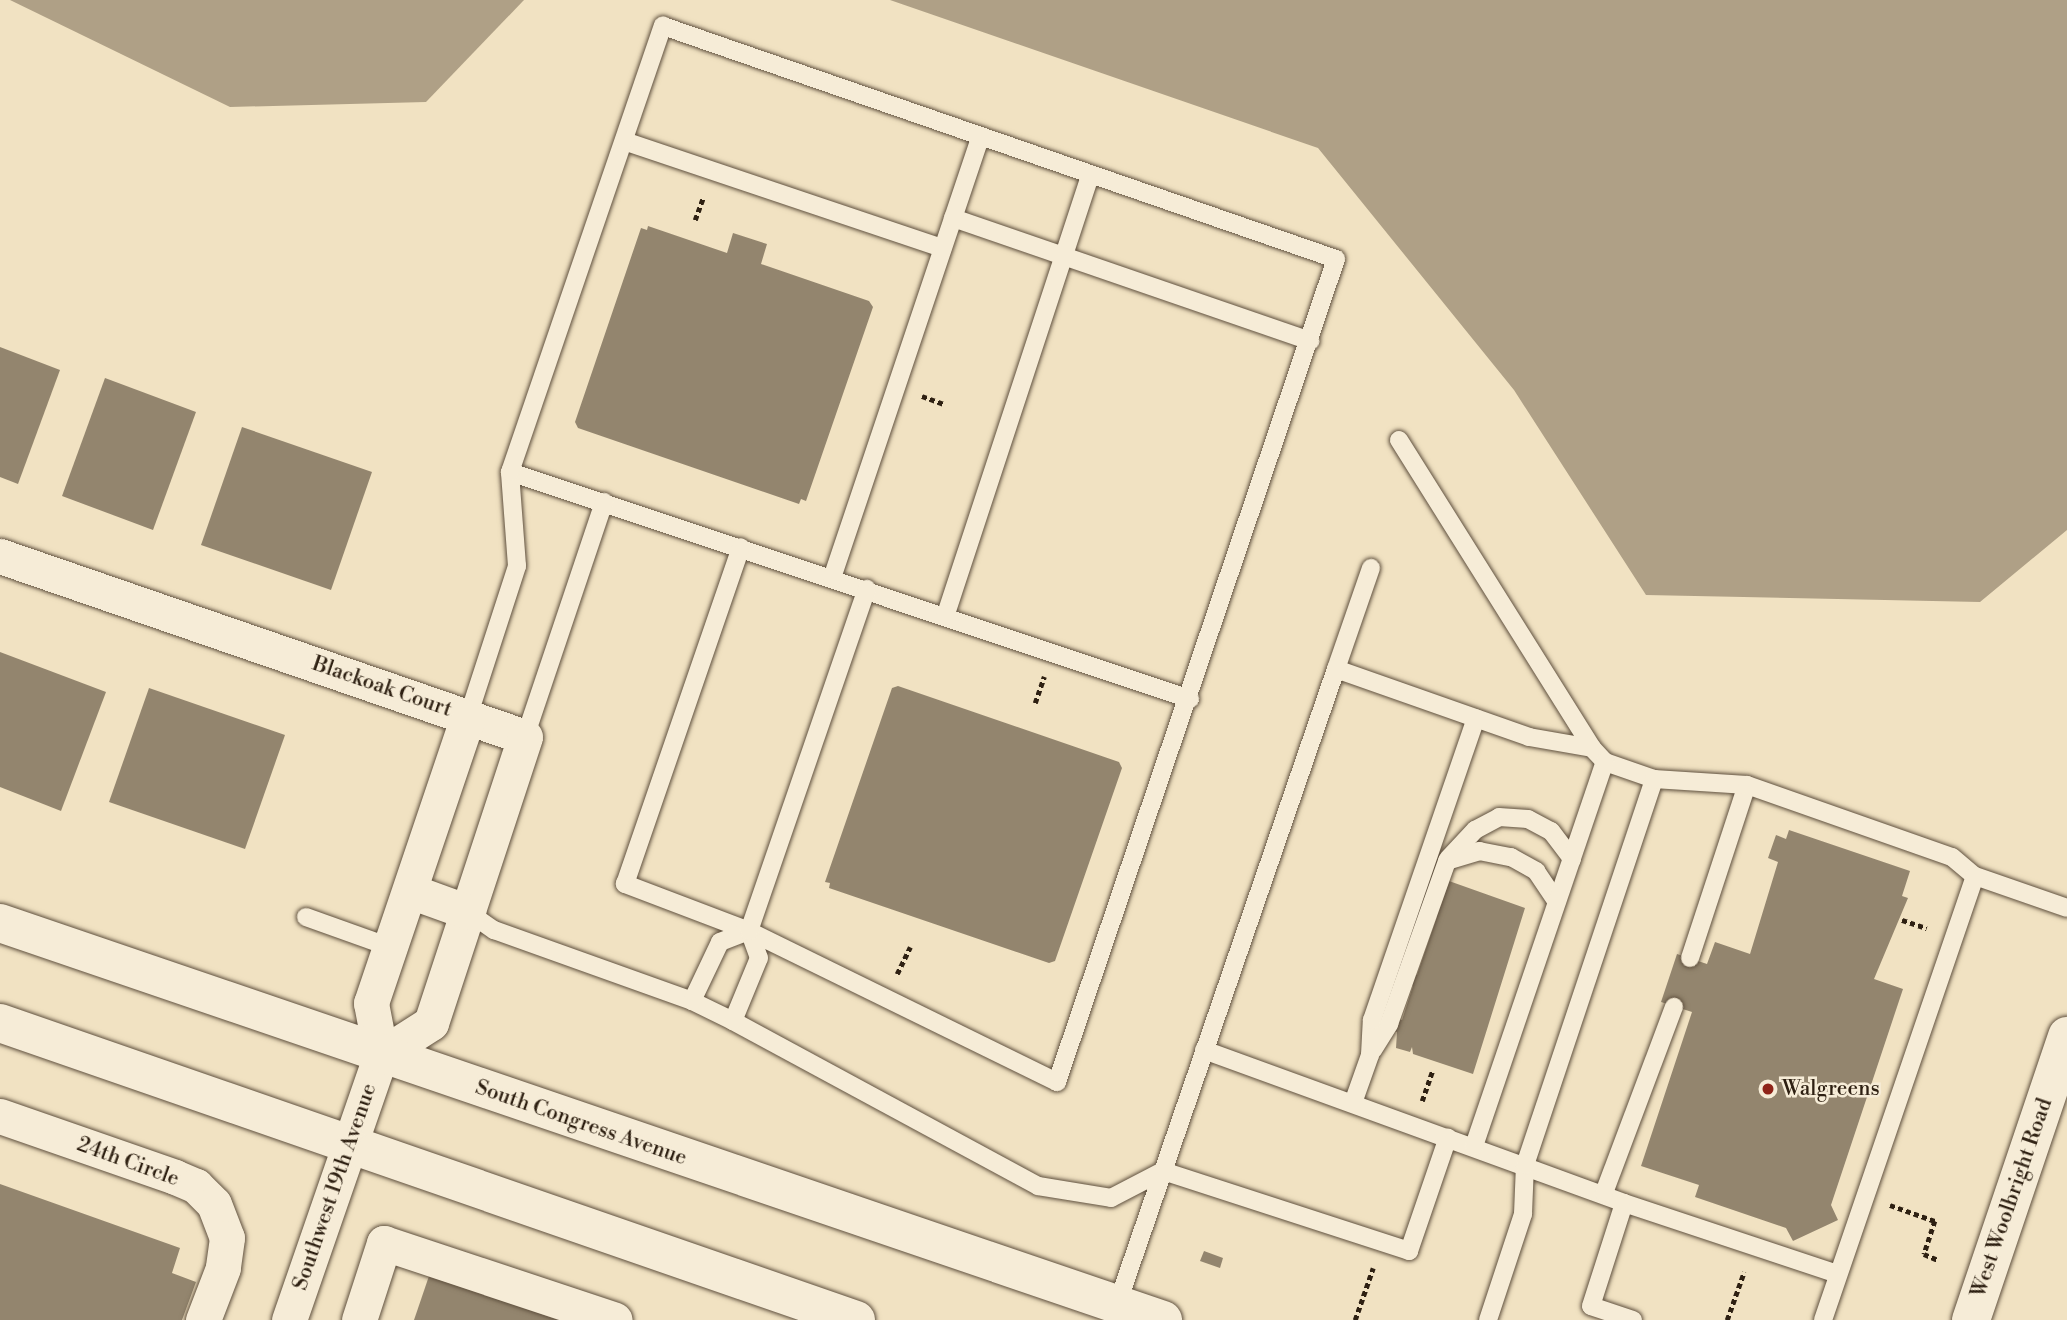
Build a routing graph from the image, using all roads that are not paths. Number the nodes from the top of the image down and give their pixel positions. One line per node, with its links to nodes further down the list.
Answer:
1 (980, 138): 2 (lane); 3 (lane); 4 (lane)
2 (624, 141): 5 (lane); 9 (lane)
3 (1091, 174): 6 (lane); 7 (lane)
4 (953, 218): 5 (lane); 6 (lane)
5 (942, 248): 14 (lane)
6 (1063, 257): 7 (lane); 16 (lane)
7 (1310, 341): 18 (lane)
8 (1399, 440): 22 (lane)
9 (510, 472): 10 (lane); 19 (lane)
10 (604, 502): 11 (lane); 21 (lane)
11 (741, 547): 14 (lane); 35 (lane)
12 (0, 556): 19 (street, Blackoak Court)
13 (1371, 568): 17 (lane)
14 (832, 578): 15 (lane)
15 (867, 590): 16 (lane); 35 (lane)
16 (945, 617): 18 (lane)
17 (1336, 670): 20 (lane); 43 (lane)
18 (1189, 699): 35 (lane)
19 (468, 717): 21 (street); 29 (street, Blackoak Court)
20 (1476, 718): 22 (lane); 45 (lane)
21 (525, 737): 32 (street)
22 (1592, 748): 23 (lane)
23 (1605, 762): 24 (lane); 26 (lane)
24 (1654, 779): 25 (lane); 51 (lane)
25 (1747, 785): 28 (lane); 37 (lane)
26 (1572, 859): 27 (lane); 30 (lane)
27 (1447, 860): 30 (lane); 45 (lane)
28 (1975, 876): 31 (lane); 55 (lane)
29 (410, 891): 32 (street); 36 (street, Blackoak Court)
30 (1557, 902): 50 (lane)
31 (2067, 908)
32 (468, 912): 38 (lane); 44 (street)
33 (306, 917): 36 (lane)
34 (0, 923): 44 (main road, South Congress Avenue)
35 (749, 931): 38 (lane); 40 (lane)
36 (390, 947): 44 (street, Blackoak Court)
37 (1690, 958)
38 (692, 1001): 40 (lane)
39 (1674, 1007): 53 (lane)
40 (733, 1021): 52 (lane)
41 (0, 1023): 49 (main road)
42 (2067, 1037): 66 (main road, West Woolbright Road)
43 (1205, 1050): 46 (lane); 52 (lane)
44 (381, 1055): 49 (street, Southwest 19th Avenue); 56 (main road, South Congress Avenue)
45 (1370, 1055): 46 (lane)
46 (1353, 1103): 48 (lane)
47 (0, 1116): 57 (street, 24th Circle)
48 (1448, 1137): 50 (lane); 52 (lane)
49 (349, 1143): 58 (street, Southwest 19th Avenue); 61 (main road)
50 (1474, 1146): 51 (lane)
51 (1525, 1165): 53 (lane); 63 (lane)
52 (1163, 1171): 56 (lane)
53 (1604, 1194): 54 (lane)
54 (1624, 1203): 55 (lane); 64 (lane)
55 (1838, 1274): 65 (lane)
56 (1117, 1305): 62 (main road, South Congress Avenue)
57 (203, 1320)
58 (289, 1320)
59 (359, 1320): 60 (street)
60 (615, 1320)
61 (856, 1320)
62 (1163, 1320)
63 (1488, 1320)
64 (1633, 1320)
65 (1823, 1320)
66 (1971, 1320)

